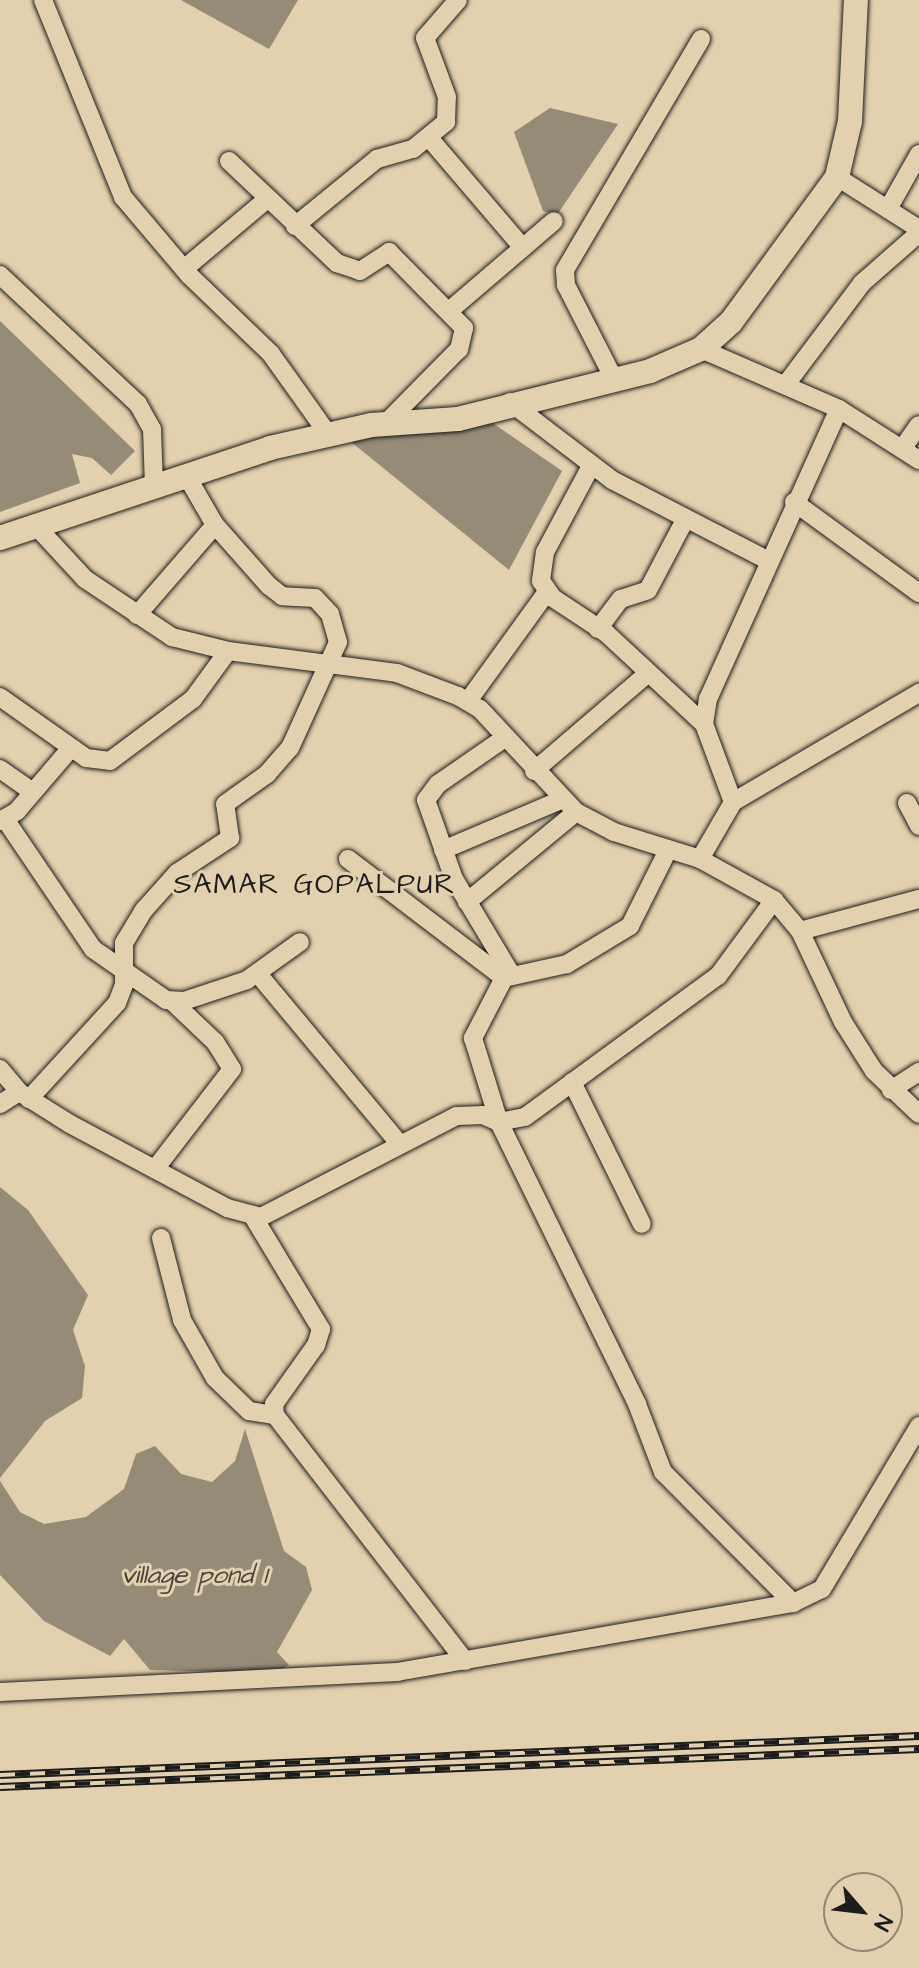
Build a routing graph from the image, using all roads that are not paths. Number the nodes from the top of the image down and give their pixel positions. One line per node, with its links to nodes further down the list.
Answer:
1 (43, 0): 15 (street)
2 (458, 0): 5 (street)
3 (856, 0): 8 (street)
4 (701, 39): 19 (street)
5 (430, 139): 12 (street); 14 (street)
6 (919, 154): 10 (street)
7 (229, 161): 9 (street)
8 (837, 177): 10 (street); 18 (street)
9 (266, 200): 12 (street); 15 (street)
10 (888, 209): 13 (street)
11 (554, 221): 14 (street)
12 (295, 226): 17 (street)
13 (919, 231): 20 (street)
14 (523, 248): 17 (street)
15 (184, 269): 25 (street)
16 (0, 275): 30 (street)
17 (449, 311): 23 (street)
18 (701, 349): 19 (street); 20 (street)
19 (614, 379): 21 (street)
20 (787, 383): 22 (street)
21 (510, 402): 23 (street); 28 (street)
22 (839, 409): 26 (street); 31 (street)
23 (386, 423): 25 (street)
24 (919, 425): 26 (street)
25 (328, 434): 29 (street)
26 (902, 449): 27 (street)
27 (919, 460)
28 (591, 466): 32 (street); 37 (street)
29 (186, 475): 30 (street); 33 (street)
30 (154, 486): 34 (street)
31 (794, 502): 36 (street); 38 (street)
32 (686, 518): 36 (street); 40 (street)
33 (215, 525): 39 (street); 42 (street)
34 (36, 526): 35 (street); 39 (street)
35 (0, 538)
36 (767, 560): 47 (street)
37 (547, 592): 40 (street); 46 (street)
38 (919, 593)
39 (137, 615): 41 (street)
40 (598, 629): 43 (street)
41 (228, 651): 42 (street); 49 (street)
42 (328, 664): 46 (street); 68 (street)
43 (647, 674): 47 (street); 51 (street)
44 (919, 693): 54 (street)
45 (0, 697): 49 (street)
46 (468, 701): 48 (street)
47 (704, 724): 54 (street)
48 (506, 737): 51 (street); 59 (street)
49 (71, 748): 52 (street)
50 (0, 769): 52 (street)
51 (534, 771): 53 (street)
52 (31, 791): 57 (street)
53 (561, 800): 56 (street); 59 (street)
54 (733, 802): 62 (street)
55 (907, 803): 58 (street)
56 (576, 812): 60 (street); 65 (street)
57 (3, 820): 68 (street)
58 (919, 826)
59 (443, 850): 65 (street)
60 (668, 850): 62 (street); 70 (street)
61 (348, 859): 70 (street)
62 (700, 859): 64 (street)
63 (919, 899): 66 (street)
64 (774, 900): 66 (street); 74 (street)
65 (467, 902): 70 (street)
66 (800, 931): 75 (street)
67 (300, 942): 69 (street)
68 (122, 969): 71 (street); 76 (street)
69 (258, 974): 71 (street); 80 (street)
70 (507, 976): 79 (street)
71 (174, 1003): 81 (street)
72 (0, 1069): 76 (street)
73 (919, 1072): 75 (street)
74 (572, 1082): 79 (street); 83 (street)
75 (891, 1090): 78 (street)
76 (24, 1096): 77 (street); 81 (street)
77 (0, 1104)
78 (919, 1114)
79 (499, 1122): 80 (street); 87 (street)
80 (399, 1143): 82 (street)
81 (155, 1169): 82 (street)
82 (254, 1218): 85 (street)
83 (642, 1224)
84 (161, 1238): 85 (street)
85 (275, 1415): 88 (street)
86 (919, 1426): 87 (street)
87 (793, 1603): 88 (street)
88 (465, 1661): 89 (street)
89 (0, 1692)

